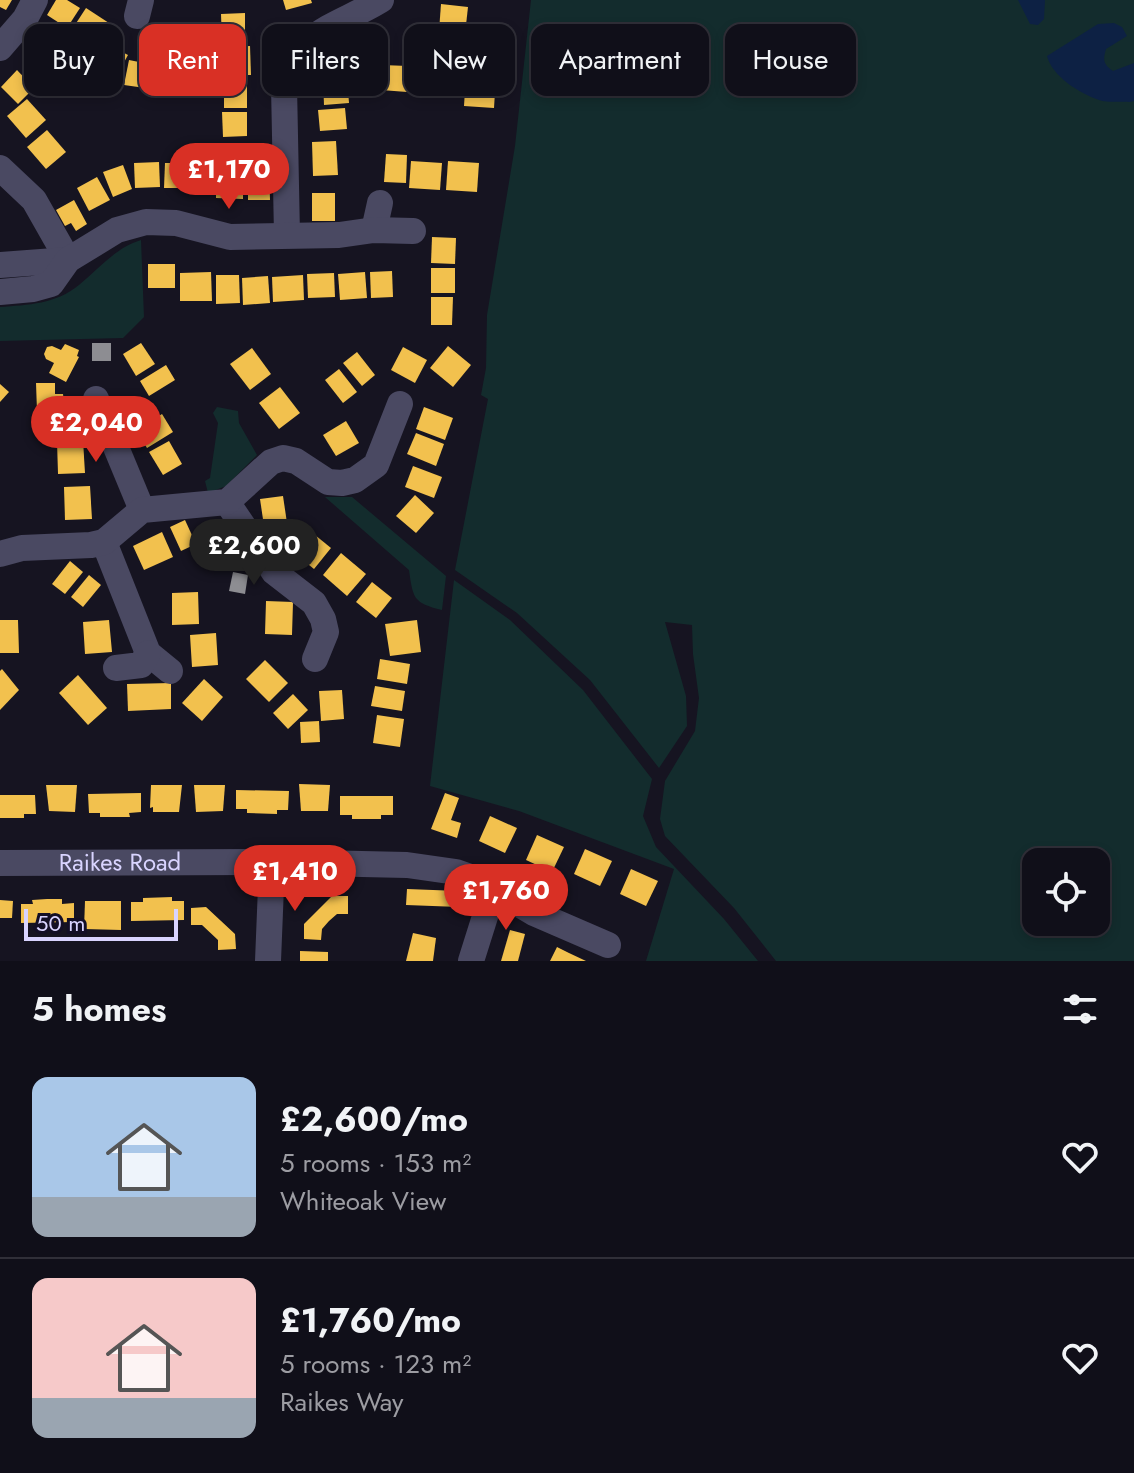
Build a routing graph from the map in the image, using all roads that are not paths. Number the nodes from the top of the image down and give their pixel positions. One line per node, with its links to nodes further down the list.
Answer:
1 (35, 0): 3 (street)
2 (381, 0): 8 (street)
3 (0, 48)
4 (0, 168): 9 (street)
5 (380, 203): 6 (street)
6 (374, 230): 7 (street); 8 (street)
7 (413, 231)
8 (287, 235): 9 (street)
9 (68, 260): 10 (street); 11 (street)
10 (0, 265)
11 (0, 292)
12 (96, 399): 15 (street)
13 (400, 404): 14 (street)
14 (227, 502): 15 (street); 19 (street)
15 (142, 510): 16 (street)
16 (104, 542): 17 (street); 18 (street)
17 (0, 554)
18 (148, 653): 20 (street); 21 (street)
19 (315, 659)
20 (116, 668)
21 (170, 671)
22 (272, 862): 23 (street, Raikes Road); 24 (street, Raikes Road); 26 (street)
23 (0, 863)
24 (494, 888): 25 (street, Raikes Road); 27 (street)
25 (601, 933)
26 (268, 961)
27 (471, 961)

